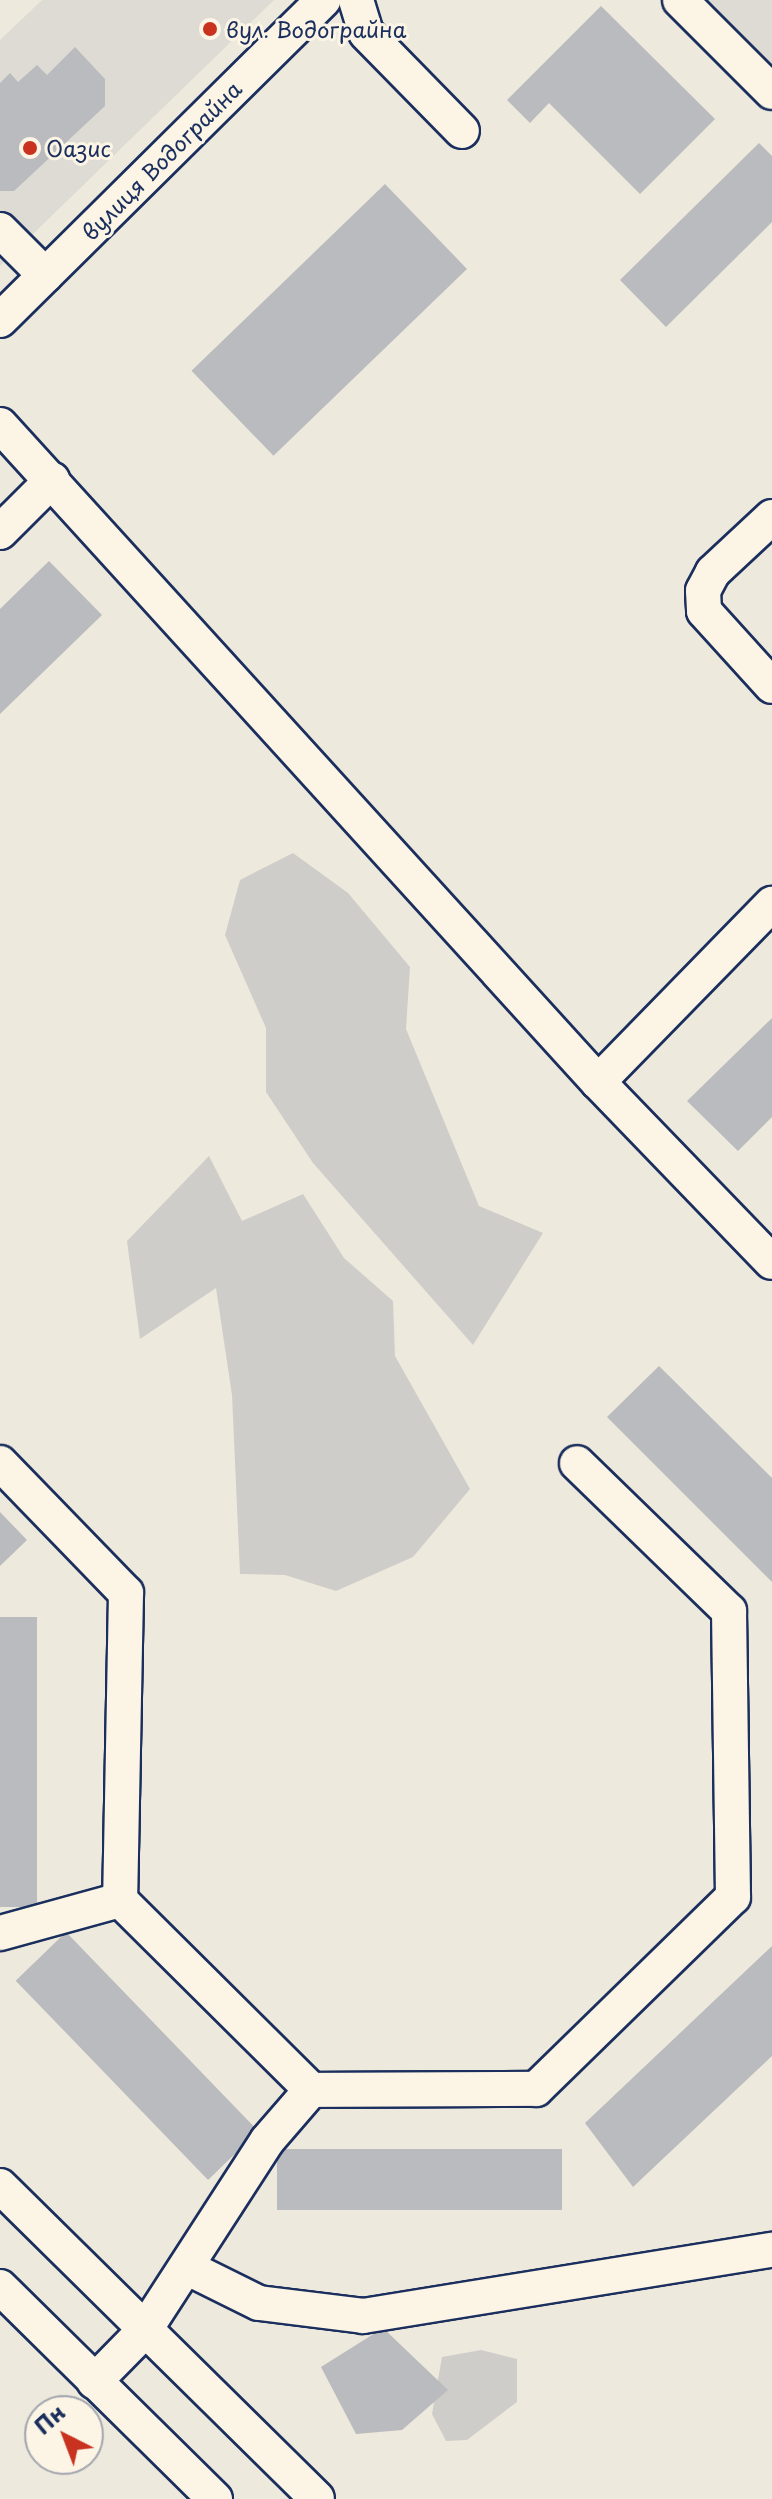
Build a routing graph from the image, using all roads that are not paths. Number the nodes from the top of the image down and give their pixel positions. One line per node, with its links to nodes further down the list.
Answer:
1 (323, 0): 7 (street, вулиця Водограйна)
2 (356, 0): 5 (street)
3 (680, 0): 4 (street)
4 (772, 92)
5 (462, 131)
6 (0, 230): 7 (street)
7 (45, 275): 8 (street, вулиця Водограйна)
8 (0, 320)
9 (0, 425): 10 (street)
10 (52, 480): 12 (street); 15 (street)
11 (772, 517): 13 (street)
12 (0, 532)
13 (772, 686)
14 (772, 904): 15 (street)
15 (598, 1082): 16 (street)
16 (766, 1241)
17 (0, 1463): 19 (street)
18 (577, 1463): 21 (street)
19 (120, 1900): 20 (street); 21 (street)
20 (0, 1933)
21 (311, 2090): 24 (street)
22 (0, 2186): 26 (street)
23 (769, 2250): 24 (street)
24 (186, 2267): 26 (street)
25 (0, 2287): 27 (street)
26 (144, 2331): 27 (street); 29 (street)
27 (94, 2382): 28 (street)
28 (215, 2499)
29 (317, 2499)

